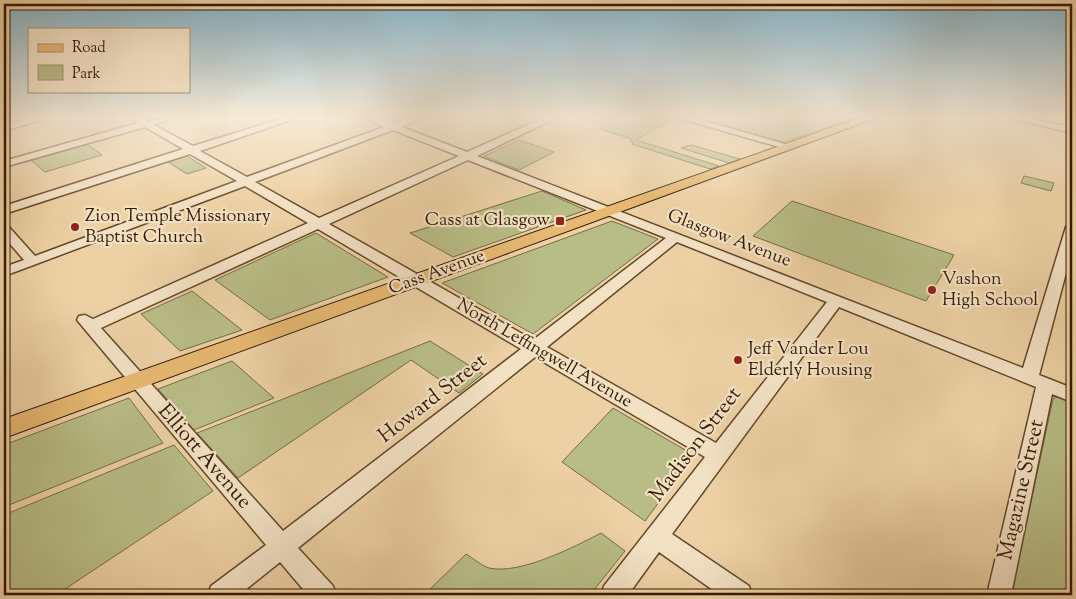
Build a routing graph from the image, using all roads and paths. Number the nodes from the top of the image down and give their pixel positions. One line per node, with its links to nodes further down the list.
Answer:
1 (61, 146): 12 (street)
2 (184, 146): 10 (street, North Leffingwell Avenue)
3 (204, 146): 10 (street)
4 (341, 146): 13 (street)
5 (443, 146): 11 (street, Glasgow Avenue)
6 (490, 146): 11 (street)
7 (786, 146): 9 (street)
8 (793, 146): 9 (main road, Cass Avenue)
9 (790, 147): 15 (main road, Cass Avenue)
10 (191, 150): 13 (street, North Leffingwell Avenue); 14 (street)
11 (468, 156): 15 (street, Glasgow Avenue); 16 (street)
12 (4, 164)
13 (246, 182): 16 (street, North Leffingwell Avenue); 20 (street)
14 (4, 210)
15 (608, 212): 19 (street, Glasgow Avenue); 22 (main road, Cass Avenue)
16 (318, 224): 22 (street, North Leffingwell Avenue); 25 (street, Elliott Avenue)
17 (1072, 227): 26 (street, Magazine Street)
18 (4, 229): 20 (street)
19 (674, 238): 23 (street, Glasgow Avenue); 24 (street, Howard Street)
20 (32, 261): 21 (street)
21 (4, 272)
22 (416, 280): 24 (street, North Leffingwell Avenue); 25 (main road, Cass Avenue)
23 (836, 300): 26 (street, Glasgow Avenue); 29 (street, Madison Street)
24 (534, 348): 29 (street, North Leffingwell Avenue); 31 (street, Howard Street)
25 (138, 381): 28 (main road, Cass Avenue); 31 (street, Elliott Avenue)
26 (1037, 381): 27 (street, Glasgow Avenue); 36 (street, Magazine Street)
27 (1072, 396)
28 (4, 429)
29 (718, 455): 30 (street, Madison Street)
30 (657, 537): 34 (street, Madison Street); 35 (street)
31 (282, 546): 32 (street, Howard Street); 33 (street, Elliott Avenue)
32 (220, 595)
33 (324, 595)
34 (613, 595)
35 (740, 595)
36 (998, 595)

